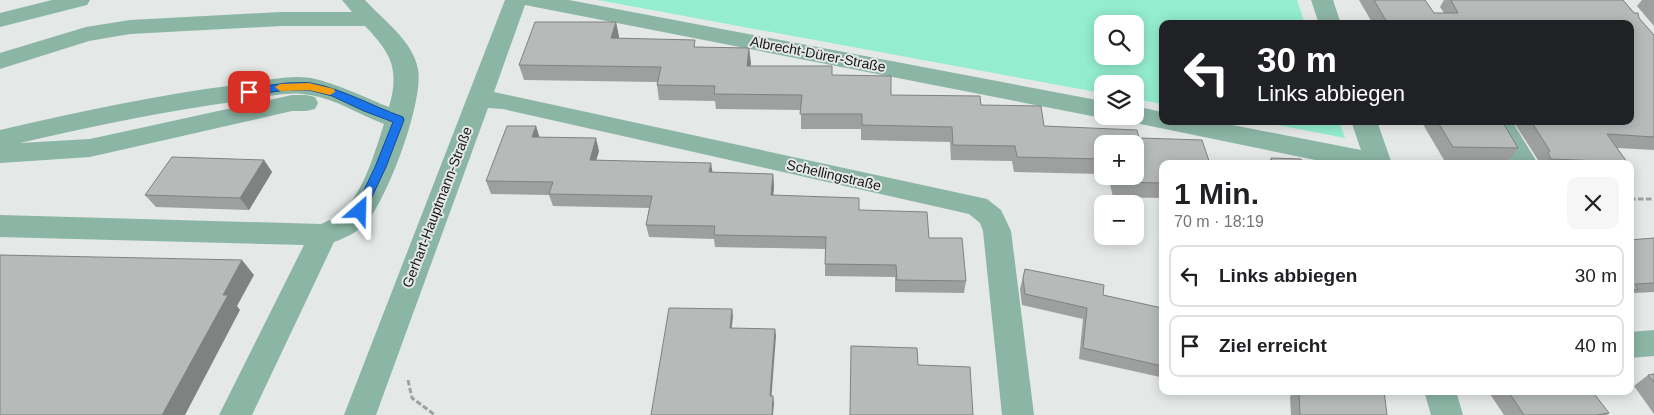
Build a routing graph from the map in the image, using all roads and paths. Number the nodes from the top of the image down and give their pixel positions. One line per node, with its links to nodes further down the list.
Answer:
1 (79, 0): 6 (street)
2 (516, 0): 9 (street, Gerhart-Hauptmann-Straße)
3 (533, 0): 10 (street, Albrecht-Dürer-Straße)
4 (1322, 0): 7 (street)
5 (361, 10): 8 (street); 13 (street)
6 (0, 20)
7 (1329, 20)
8 (0, 61)
9 (478, 99): 31 (street, Schellingstraße); 33 (street, Gerhart-Hauptmann-Straße)
10 (1094, 107)
11 (368, 108): 13 (street); 18 (street); 19 (street)
12 (1144, 117): 14 (street)
13 (399, 120): 26 (street)
14 (1159, 120)
15 (1184, 125): 20 (street)
16 (1365, 125): 21 (street)
17 (1501, 125): 22 (street)
18 (0, 139)
19 (0, 154)
20 (1364, 160)
21 (1378, 160)
22 (1523, 160)
23 (1634, 199): 24 (path)
24 (1654, 199)
25 (0, 226): 26 (street)
26 (323, 235): 32 (street)
27 (1654, 343): 28 (street)
28 (1634, 345)
29 (407, 375): 34 (path)
30 (1441, 395): 35 (street)
31 (1024, 414)
32 (236, 415)
33 (360, 415)
34 (435, 415)
35 (1447, 415)

